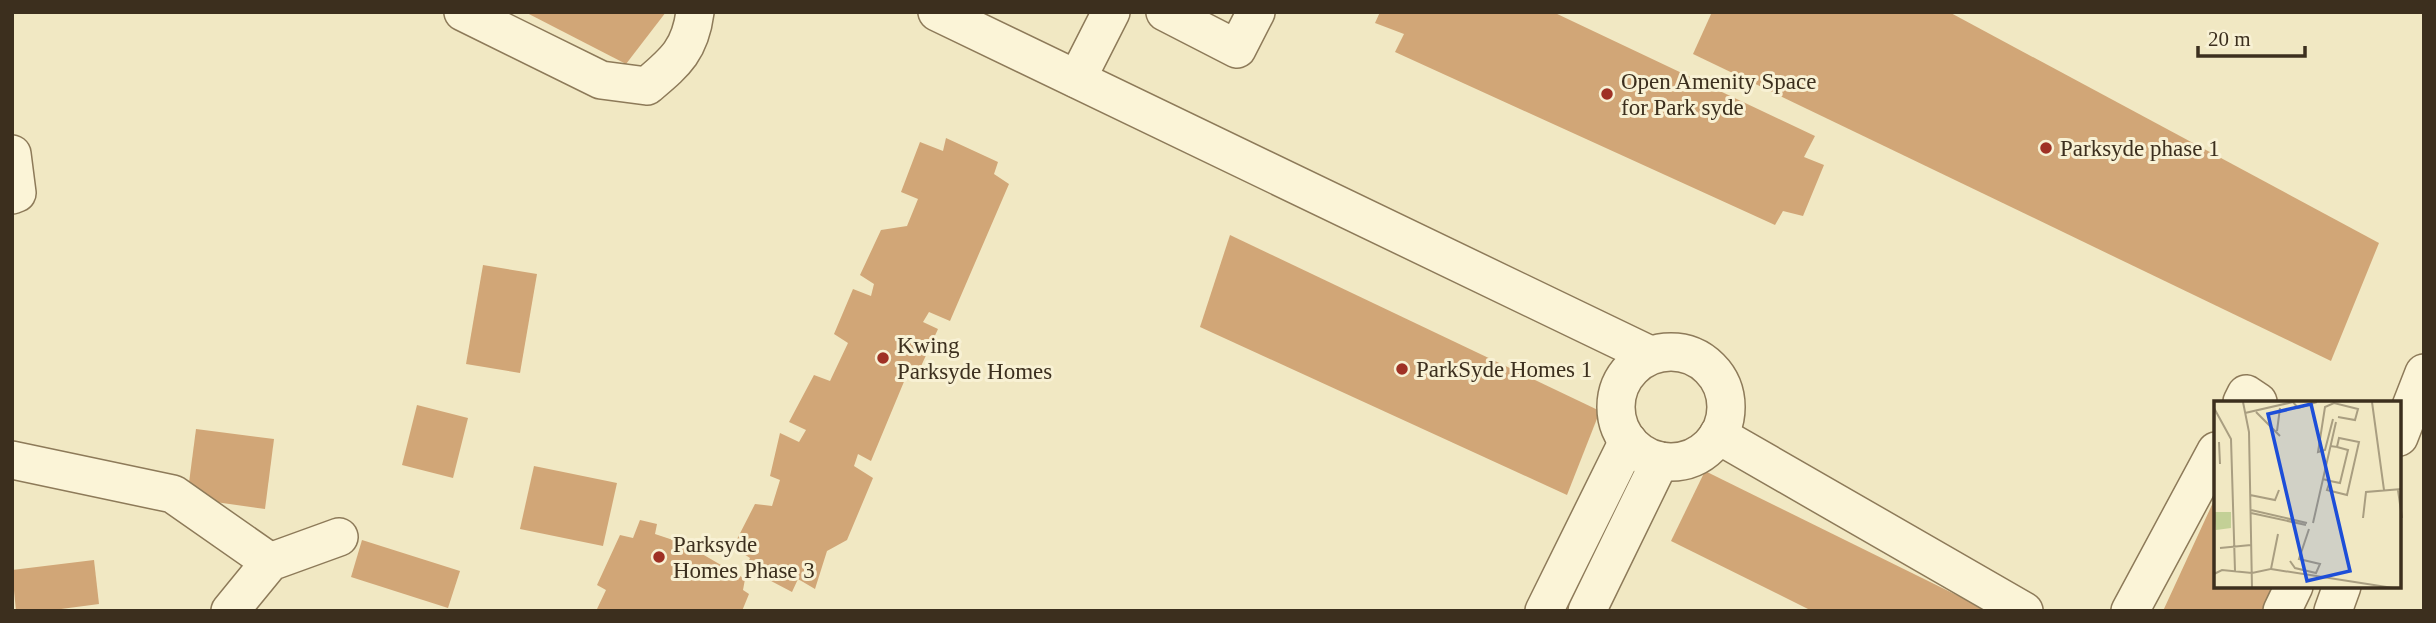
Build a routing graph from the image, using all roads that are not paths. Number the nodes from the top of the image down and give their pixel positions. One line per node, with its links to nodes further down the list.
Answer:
1 (463, 12): 2 (street)
2 (695, 12)
3 (937, 12): 7 (street)
4 (1111, 12): 7 (street)
5 (1165, 12): 6 (street)
6 (1256, 12)
7 (1077, 79): 10 (street)
8 (12, 155): 9 (street)
9 (12, 195)
10 (1650, 355): 15 (street); 16 (street)
11 (2424, 373): 14 (street)
12 (2242, 401): 13 (street)
13 (2256, 401)
14 (2401, 433)
15 (1718, 435): 19 (street); 27 (street)
16 (1628, 441): 19 (street); 25 (street)
17 (2214, 455): 28 (street)
18 (12, 460): 21 (street)
19 (1660, 461): 26 (street)
20 (339, 537): 21 (street)
21 (270, 562): 24 (street)
22 (2293, 588): 29 (street)
23 (2341, 588): 30 (street)
24 (230, 611)
25 (1544, 611)
26 (1587, 611)
27 (2024, 611)
28 (2130, 611)
29 (2283, 611)
30 (2333, 611)

